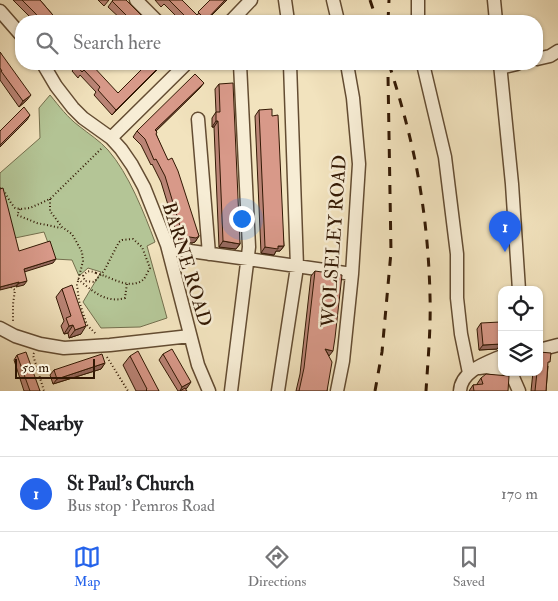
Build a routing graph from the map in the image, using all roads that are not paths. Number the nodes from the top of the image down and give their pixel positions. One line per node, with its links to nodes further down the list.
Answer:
1 (136, 0): 8 (street)
2 (251, 0): 9 (street)
3 (284, 0): 10 (street)
4 (333, 0): 11 (street)
5 (418, 0): 12 (street)
6 (494, 0): 13 (street)
7 (0, 12): 14 (street)
8 (151, 15)
9 (236, 15)
10 (287, 15)
11 (337, 15)
12 (418, 15)
13 (495, 15)
14 (15, 28)
15 (558, 51): 16 (street)
16 (543, 58)
17 (47, 70): 25 (street, BARNE ROAD)
18 (180, 70): 25 (street)
19 (240, 70): 28 (street)
20 (290, 70): 29 (street)
21 (348, 70): 30 (street, WOLSELEY ROAD)
22 (424, 70): 38 (street)
23 (500, 70): 31 (street)
24 (198, 119): 27 (street)
25 (111, 138): 26 (street, BARNE ROAD)
26 (168, 248): 27 (street); 33 (street, BARNE ROAD)
27 (209, 254): 28 (street)
28 (248, 259): 29 (street); 43 (street)
29 (297, 267): 30 (street); 44 (street)
30 (352, 274): 45 (street, WOLSELEY ROAD)
31 (519, 286)
32 (5, 331): 33 (street)
33 (190, 336): 42 (street, BARNE ROAD)
34 (558, 345): 35 (street)
35 (543, 349)
36 (498, 358): 38 (street)
37 (498, 369): 38 (street)
38 (473, 370): 41 (street)
39 (512, 376): 46 (street)
40 (522, 376): 46 (street)
41 (460, 388)
42 (209, 391)
43 (231, 391)
44 (278, 391)
45 (337, 391)
46 (520, 391)

